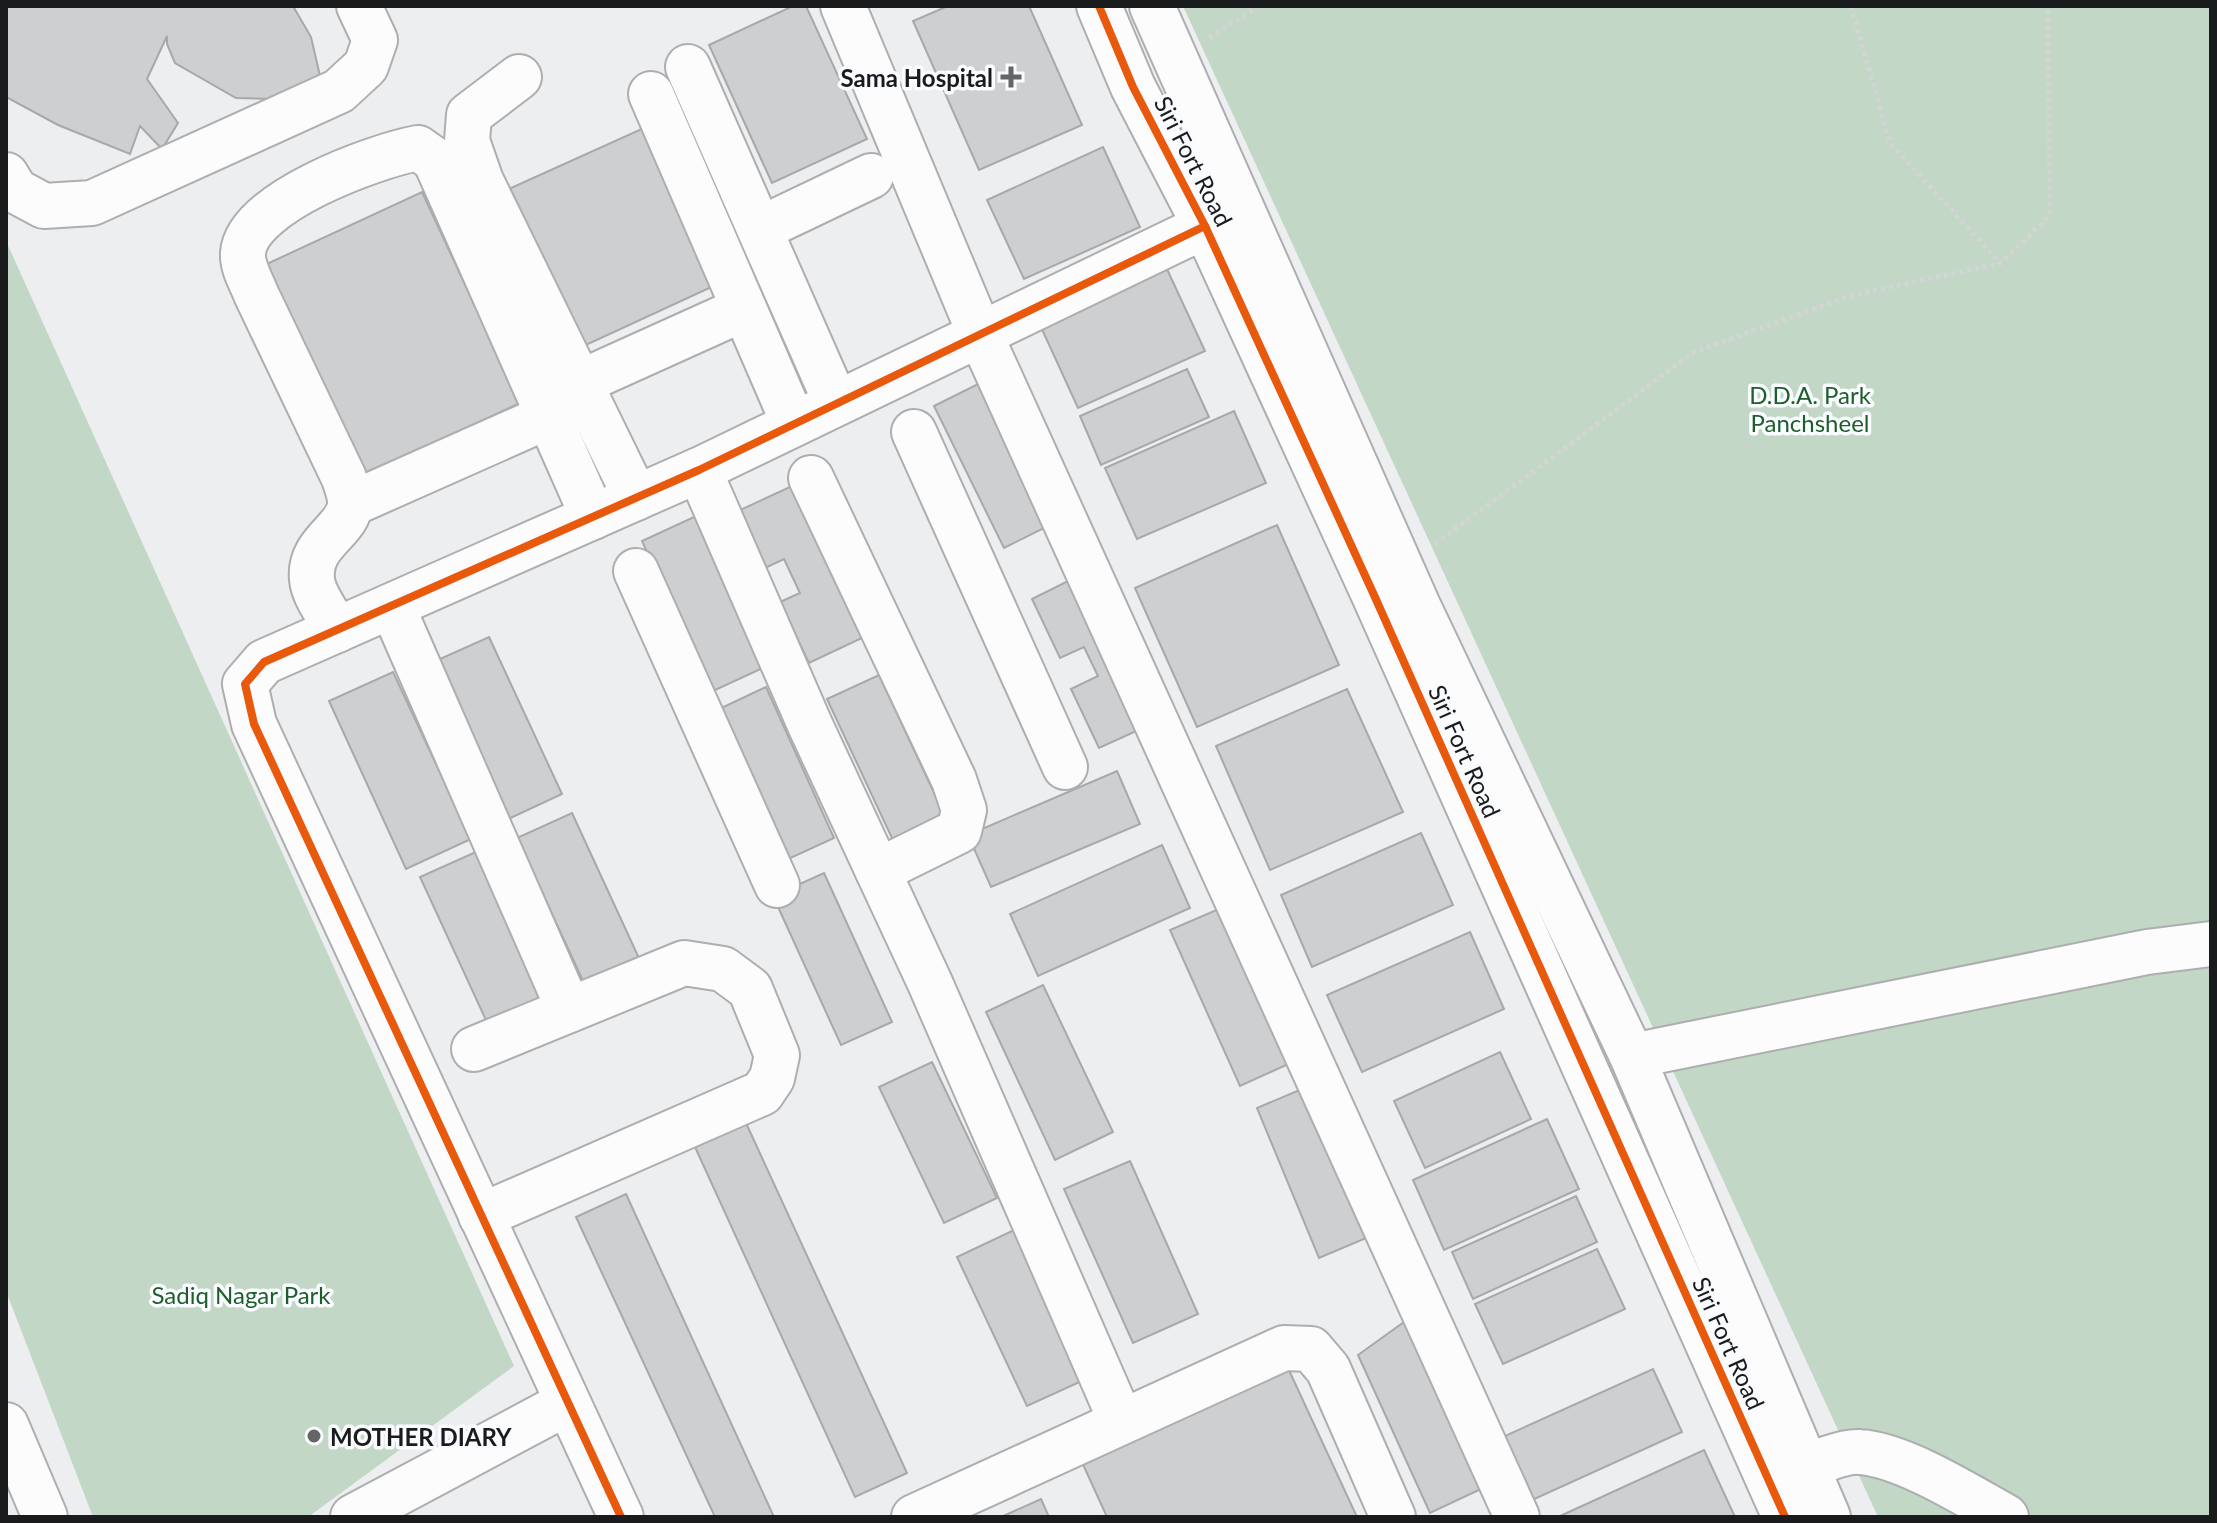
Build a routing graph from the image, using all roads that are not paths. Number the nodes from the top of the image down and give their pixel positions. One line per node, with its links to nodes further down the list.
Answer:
1 (359, 6): 8 (street)
2 (843, 6): 13 (street)
3 (1099, 6): 10 (street, Siri Fort Road)
4 (1152, 6): 33 (street, Siri Fort Road)
5 (688, 67): 11 (street)
6 (519, 77): 14 (street)
7 (651, 94): 12 (street)
8 (6, 175)
9 (871, 176): 11 (street)
10 (1205, 226): 13 (street); 38 (street, Siri Fort Road)
11 (760, 229): 15 (street)
12 (743, 309): 14 (street); 17 (street)
13 (980, 334): 15 (street); 44 (street)
14 (579, 383): 21 (street)
15 (836, 403): 17 (street)
16 (549, 416): 22 (street); 22 (street); 23 (street)
17 (794, 424): 19 (street)
18 (914, 432): 27 (street)
19 (699, 470): 21 (street); 28 (street)
20 (811, 478): 28 (street)
21 (636, 498): 23 (street)
22 (351, 504): 26 (street)
23 (593, 517): 25 (street)
24 (636, 571): 29 (street)
25 (392, 606): 26 (street); 31 (street)
26 (337, 630): 34 (street)
27 (1065, 767)
28 (878, 871): 36 (street)
29 (777, 885)
30 (2211, 944): 33 (street)
31 (569, 1010): 32 (street); 34 (street)
32 (474, 1049)
33 (1632, 1056): 38 (street, Siri Fort Road)
34 (481, 1216): 35 (street)
35 (567, 1403): 40 (street); 41 (street)
36 (1121, 1421): 42 (street); 43 (street)
37 (6, 1425): 39 (street)
38 (1787, 1490): 45 (street, Siri Fort Road); 46 (street)
39 (45, 1517)
40 (353, 1517)
41 (621, 1517)
42 (914, 1517)
43 (1393, 1517)
44 (1517, 1517)
45 (1828, 1517)
46 (2006, 1517)

